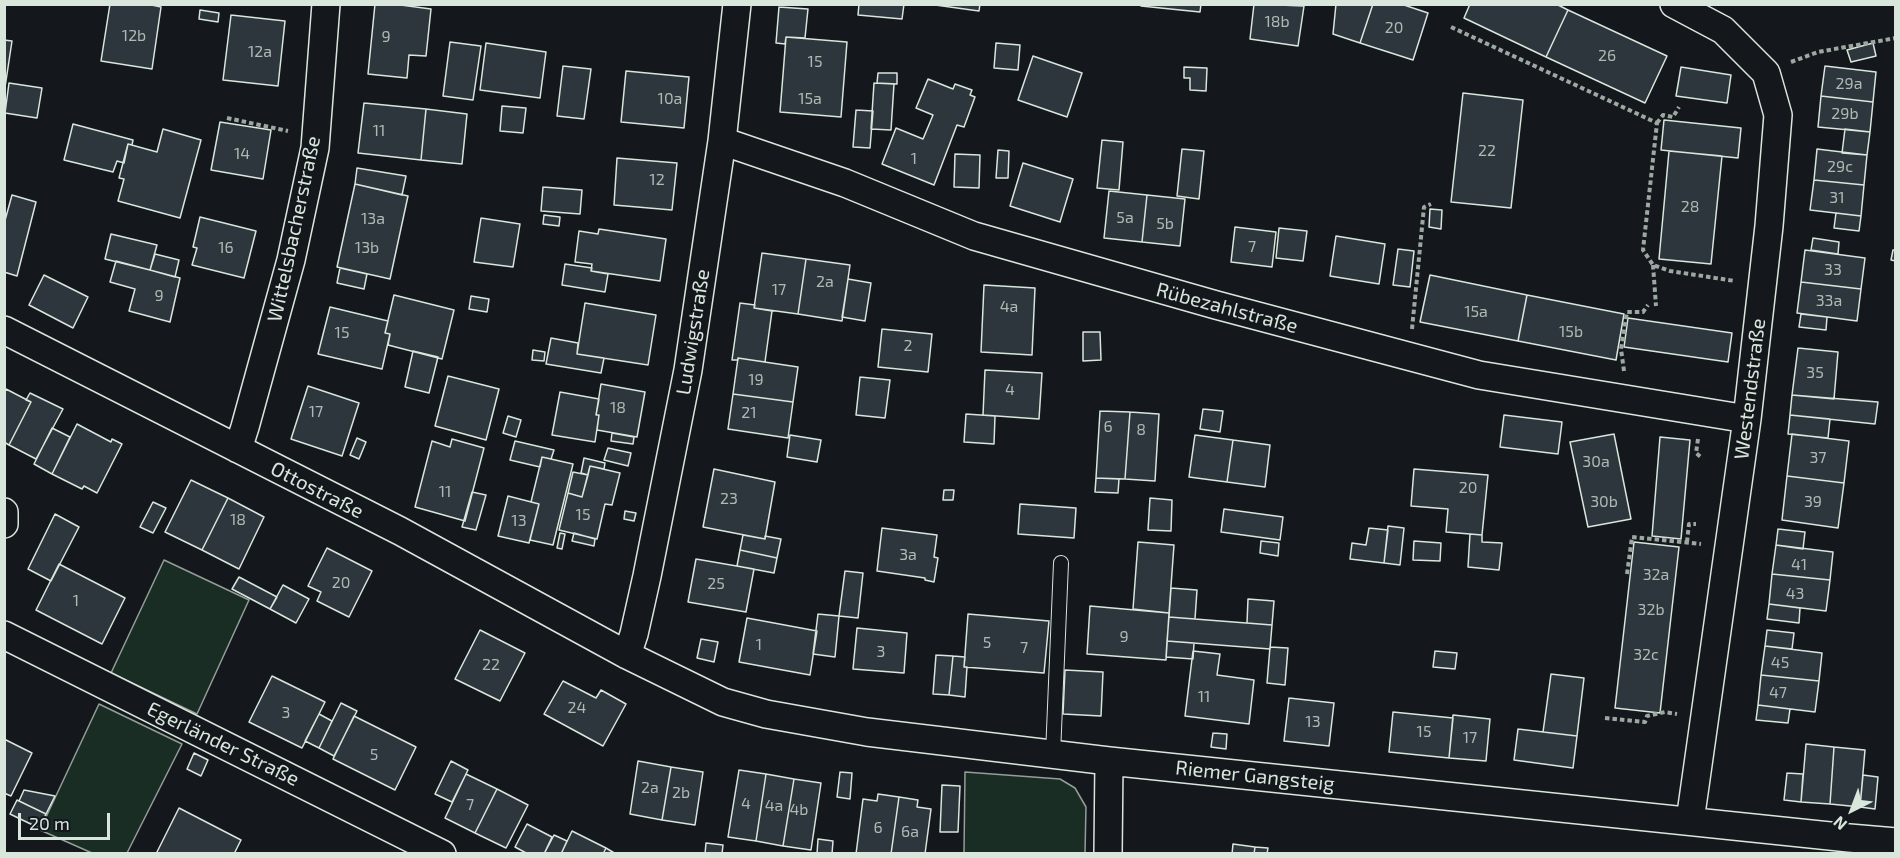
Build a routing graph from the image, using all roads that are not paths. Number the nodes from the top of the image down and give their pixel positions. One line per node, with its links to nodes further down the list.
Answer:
1 (326, 4): 7 (street, Wittelsbacherstraße)
2 (737, 4): 4 (street, Ludwigstraße)
3 (1674, 4): 6 (street, Westendstraße)
4 (722, 141): 6 (street, Rübezahlstraße); 12 (street, Ludwigstraße)
5 (4, 330): 7 (street, Ottostraße)
6 (1747, 419): 15 (street, Westendstraße)
7 (238, 449): 12 (street, Ottostraße)
8 (4, 512): 9 (street)
9 (4, 524)
10 (1061, 563): 13 (lane)
11 (4, 635): 18 (street, Egerländer Straße)
12 (627, 655): 13 (street, Riemer Gangsteig)
13 (1053, 754): 14 (street, Riemer Gangsteig)
14 (1109, 761): 15 (street, Riemer Gangsteig); 19 (street)
15 (1690, 821): 17 (street, Riemer Gangsteig)
16 (1896, 842): 17 (street, Riemer Gangsteig)
17 (1849, 846)
18 (442, 854)
19 (1108, 854)

